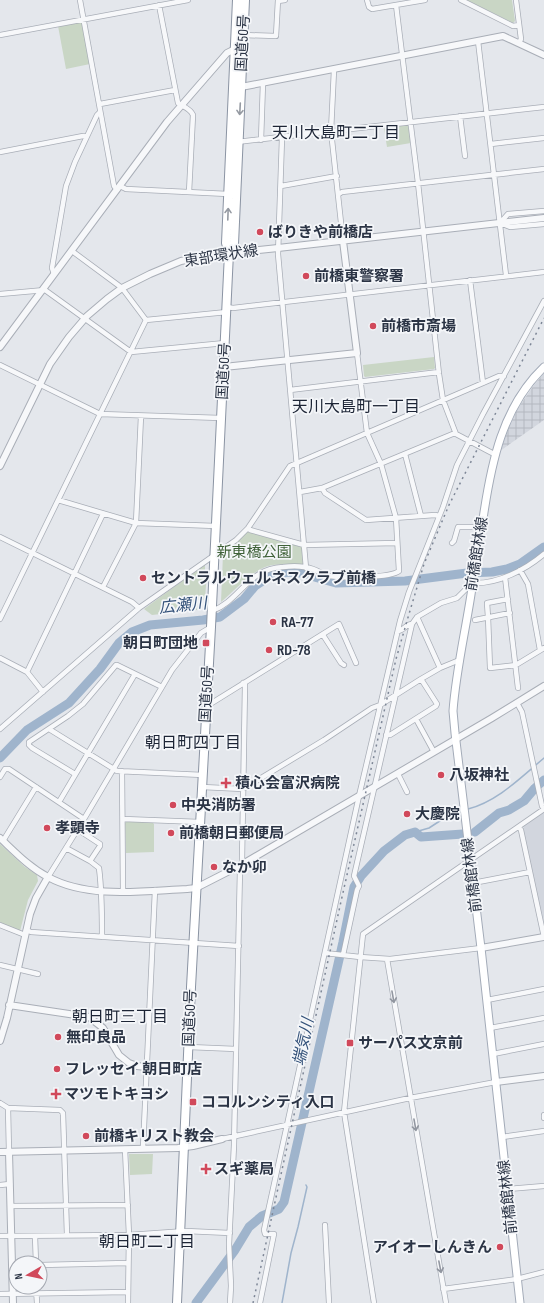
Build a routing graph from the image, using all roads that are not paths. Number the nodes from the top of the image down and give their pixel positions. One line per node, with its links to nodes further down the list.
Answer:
1 (80, 0): 13 (street)
2 (188, 0): 11 (street)
3 (237, 0): 19 (highway, 国道50号)
4 (245, 0): 15 (highway, 国道50号)
5 (278, 0): 6 (street); 15 (street)
6 (285, 0)
7 (367, 0): 12 (street)
8 (425, 0): 12 (street)
9 (461, 0): 14 (street)
10 (516, 0): 14 (street)
11 (160, 5): 13 (street); 25 (street)
12 (396, 5): 21 (street)
13 (84, 19): 16 (street); 26 (street)
14 (519, 26): 18 (street)
15 (243, 35): 19 (highway, 国道50号)
16 (0, 36)
17 (478, 41): 18 (street); 21 (street); 30 (street)
18 (519, 43): 20 (street)
19 (239, 50): 24 (highway, 国道50号); 27 (street); 38 (highway, 国道50号)
20 (544, 55)
21 (402, 56): 22 (street); 32 (street)
22 (334, 70): 23 (street); 33 (street)
23 (263, 83): 24 (street); 37 (street)
24 (241, 87): 38 (highway, 国道50号, one-way to 38)
25 (175, 90): 26 (street); 27 (street)
26 (100, 104): 29 (street)
27 (181, 105): 47 (street); 48 (street)
28 (544, 106): 30 (street)
29 (100, 112): 34 (street); 47 (street)
30 (487, 113): 31 (street); 39 (street)
31 (460, 116): 32 (street); 41 (street)
32 (410, 122): 33 (street); 45 (street)
33 (331, 131): 35 (street); 44 (street)
34 (86, 137): 40 (street); 60 (street)
35 (282, 138): 37 (street); 46 (street)
36 (544, 138): 39 (street)
37 (261, 140): 38 (street)
38 (235, 142): 49 (highway, 国道50号); 58 (highway, 国道50号)
39 (491, 144): 43 (street)
40 (0, 152)
41 (465, 156)
42 (544, 169): 43 (street)
43 (494, 174): 45 (street); 53 (street)
44 (337, 176): 46 (street); 50 (street)
45 (418, 183): 50 (street); 54 (street)
46 (281, 186): 56 (street)
47 (119, 188): 48 (street); 57 (street)
48 (189, 192): 49 (street)
49 (228, 194): 58 (highway, 国道50号, one-way to 49)
50 (339, 194): 55 (street)
51 (544, 211): 53 (street)
52 (543, 220): 53 (street, 東部環状線)
53 (500, 223): 54 (street, 東部環状線); 61 (street)
54 (424, 231): 55 (street, 東部環状線); 63 (street)
55 (343, 241): 56 (street, 東部環状線); 67 (street)
56 (278, 248): 58 (street, 東部環状線); 69 (street)
57 (72, 251): 60 (street); 64 (street)
58 (229, 253): 64 (street, 東部環状線); 70 (highway, 国道50号)
59 (544, 272): 61 (street)
60 (54, 274): 65 (street)
61 (506, 275): 62 (street)
62 (470, 280): 63 (street); 84 (street)
63 (430, 285): 67 (street); 81 (street)
64 (122, 288): 71 (street, 東部環状線); 72 (street)
65 (43, 290): 66 (street); 71 (street); 74 (street)
66 (0, 294)
67 (350, 294): 69 (street); 76 (street)
68 (544, 301): 82 (street)
69 (283, 302): 70 (street); 77 (street)
70 (227, 309): 72 (street); 73 (highway, 国道50号)
71 (84, 319): 75 (street); 85 (street, 東部環状線)
72 (146, 320): 75 (street)
73 (225, 343): 75 (street); 79 (highway, 国道50号)
74 (0, 347)
75 (131, 352): 88 (street)
76 (357, 353): 77 (street); 83 (street)
77 (288, 361): 79 (street); 86 (street)
78 (0, 365): 85 (street)
79 (224, 367): 90 (highway, 国道50号)
80 (544, 367): 95 (main road, 前橋館林線)
81 (439, 372): 83 (street); 87 (street)
82 (504, 376): 84 (street); 93 (street)
83 (361, 381): 86 (street); 91 (street)
84 (483, 382): 87 (street)
85 (40, 385): 88 (street); 98 (street, 東部環状線)
86 (290, 390): 96 (street)
87 (443, 400): 91 (street); 92 (street)
88 (100, 414): 89 (street); 101 (street)
89 (141, 416): 90 (street); 106 (street)
90 (221, 418): 107 (highway, 国道50号)
91 (367, 433): 96 (street); 97 (street)
92 (455, 433): 93 (street); 94 (street)
93 (469, 441): 95 (street); 104 (street)
94 (405, 454): 97 (street); 103 (street)
95 (494, 454): 109 (main road, 前橋館林線)
96 (298, 463): 100 (street); 108 (street)
97 (381, 464): 99 (street); 105 (street)
98 (0, 466)
99 (322, 488): 100 (street); 105 (street)
100 (300, 492): 113 (street)
101 (58, 500): 102 (street); 114 (street)
102 (103, 514): 106 (street); 119 (street)
103 (421, 516): 104 (street); 105 (street)
104 (439, 516): 133 (street)
105 (396, 518): 111 (street)
106 (136, 523): 107 (street); 122 (street)
107 (216, 526): 116 (highway, 国道50号)
108 (248, 528): 113 (street); 116 (street)
109 (481, 528): 112 (street); 121 (main road, 前橋館林線)
110 (0, 537): 114 (street)
111 (397, 542): 113 (street); 117 (street)
112 (452, 542)
113 (304, 545): 117 (street)
114 (32, 553): 119 (street); 129 (street)
115 (544, 554): 118 (street)
116 (215, 555): 124 (street); 125 (highway, 国道50号)
117 (306, 568): 125 (street)
118 (520, 570): 120 (street); 135 (street)
119 (74, 574): 122 (street); 142 (street)
120 (505, 576): 121 (street); 123 (street)
121 (473, 582): 127 (street); 137 (main road, 前橋館林線)
122 (102, 587): 124 (street)
123 (508, 599): 126 (street); 128 (street)
124 (139, 608): 149 (street)
125 (212, 611): 132 (highway, 国道50号)
126 (510, 613): 128 (street); 140 (street)
127 (417, 617): 131 (street); 141 (street)
128 (488, 617): 130 (street); 140 (street)
129 (0, 619)
130 (475, 620)
131 (412, 624): 133 (street); 150 (street)
132 (211, 626): 147 (street); 153 (highway, 国道50号)
133 (398, 631): 152 (street)
134 (323, 635): 138 (street); 139 (street); 145 (street)
135 (542, 649): 140 (street)
136 (0, 658): 142 (street)
137 (460, 662): 141 (street); 158 (main road, 前橋館林線)
138 (356, 663)
139 (344, 665)
140 (516, 665): 148 (street)
141 (440, 668): 144 (street)
142 (26, 672): 149 (street)
143 (135, 674): 147 (street); 156 (street); 160 (street)
144 (422, 679): 150 (street); 154 (street)
145 (244, 683): 153 (street); 170 (street)
146 (544, 686): 151 (street)
147 (162, 687): 161 (street)
148 (518, 688)
149 (43, 692): 155 (street)
150 (395, 695): 152 (street); 157 (street)
151 (517, 703): 158 (street); 174 (street)
152 (380, 704): 170 (street); 172 (street)
153 (207, 706): 165 (highway, 国道50号)
154 (416, 719): 157 (street); 159 (street)
155 (0, 729)
156 (49, 729): 160 (street); 163 (street)
157 (386, 735): 169 (street)
158 (456, 739): 159 (street); 182 (main road, 前橋館林線)
159 (434, 752): 164 (street)
160 (88, 753): 161 (street); 163 (street)
161 (114, 769): 162 (street); 175 (street)
162 (122, 771): 165 (street); 176 (street)
163 (75, 774): 173 (street)
164 (398, 774): 169 (street); 171 (street)
165 (203, 775): 168 (highway, 国道50号)
166 (0, 777): 167 (street)
167 (36, 787): 173 (street); 180 (street)
168 (202, 787): 170 (street); 177 (highway, 国道50号)
169 (375, 787): 172 (street); 201 (street)
170 (243, 789): 184 (street)
171 (407, 792)
172 (360, 796): 184 (street); 200 (street)
173 (59, 802): 175 (street)
174 (544, 809): 178 (street)
175 (84, 819): 179 (street)
176 (122, 819): 177 (street); 191 (street)
177 (200, 822): 188 (highway, 国道50号)
178 (519, 826): 182 (street); 185 (street)
179 (77, 830): 181 (street); 183 (street)
180 (2, 839): 186 (street)
181 (66, 848): 183 (street); 186 (street)
182 (470, 859): 187 (main road, 前橋館林線); 202 (street)
183 (90, 861): 190 (street)
184 (241, 865): 188 (street); 198 (street)
185 (530, 872): 187 (street); 195 (street)
186 (48, 877): 190 (street); 193 (street)
187 (473, 883): 199 (main road, 前橋館林線)
188 (196, 888): 189 (street); 197 (highway, 国道50号)
189 (155, 890): 191 (street); 196 (street)
190 (101, 891): 191 (street); 194 (street)
191 (123, 891)
192 (0, 925): 193 (street)
193 (25, 933): 194 (street); 205 (street)
194 (102, 937): 196 (street)
195 (544, 937): 199 (street)
196 (152, 941): 197 (street); 217 (street)
197 (193, 944): 198 (street); 214 (highway, 国道50号)
198 (239, 946): 215 (street)
199 (481, 948): 203 (street); 208 (main road, 前橋館林線)
200 (325, 953): 201 (street); 227 (street)
201 (342, 955): 202 (street)
202 (360, 957): 203 (street); 224 (street)
203 (386, 959): 221 (street, one-way to 221)
204 (0, 965): 205 (street)
205 (17, 970): 206 (street); 209 (street)
206 (38, 974)
207 (544, 989): 208 (street)
208 (487, 1000): 211 (main road, 前橋館林線)
209 (9, 1005): 212 (street); 217 (street)
210 (544, 1018): 211 (street)
211 (490, 1028): 216 (main road, 前橋館林線)
212 (0, 1041)
213 (544, 1044): 216 (street)
214 (189, 1047): 215 (street); 218 (highway, 国道50号)
215 (236, 1048): 229 (street)
216 (493, 1054): 220 (main road, 前橋館林線)
217 (146, 1067): 218 (street); 232 (street)
218 (187, 1069): 233 (highway, 国道50号)
219 (544, 1076): 220 (street)
220 (496, 1082): 221 (street); 230 (main road, 前橋館林線)
221 (410, 1098): 224 (street); 259 (street, one-way to 259)
222 (0, 1102): 223 (street)
223 (8, 1108): 235 (street); 237 (street)
224 (344, 1112): 227 (street); 267 (street)
225 (544, 1115): 226 (street)
226 (544, 1118)
227 (288, 1124): 229 (street); 265 (street)
228 (544, 1131): 230 (street)
229 (234, 1136): 231 (street); 247 (street)
230 (502, 1137): 241 (main road, 前橋館林線)
231 (222, 1139): 233 (street)
232 (142, 1148): 233 (street); 234 (street)
233 (183, 1148): 246 (highway, 国道50号)
234 (125, 1149): 235 (street); 243 (street)
235 (64, 1150): 237 (street); 242 (street)
236 (0, 1152): 237 (street)
237 (9, 1152): 238 (street)
238 (10, 1184): 239 (street); 244 (street)
239 (0, 1185)
240 (544, 1186): 241 (street)
241 (508, 1189): 258 (main road, 前橋館林線)
242 (66, 1205): 243 (street); 244 (street); 248 (street)
243 (128, 1205): 249 (street)
244 (10, 1206): 251 (street)
245 (325, 1225): 266 (street)
246 (179, 1233): 247 (street); 249 (street); 263 (highway, 国道50号)
247 (230, 1233): 264 (street)
248 (67, 1235): 249 (street); 252 (street)
249 (129, 1235): 255 (street)
250 (0, 1236): 251 (street)
251 (12, 1236): 252 (street); 253 (street)
252 (35, 1236): 254 (street)
253 (12, 1255)
254 (36, 1255)
255 (128, 1263): 256 (street); 260 (street)
256 (48, 1264)
257 (544, 1272): 258 (street)
258 (517, 1278): 259 (street); 269 (main road, 前橋館林線)
259 (444, 1289): 268 (street)
260 (128, 1292): 261 (street); 262 (street)
261 (48, 1293)
262 (128, 1303)
263 (177, 1303)
264 (230, 1303)
265 (260, 1303)
266 (329, 1303)
267 (374, 1303)
268 (446, 1303)
269 (520, 1303)

